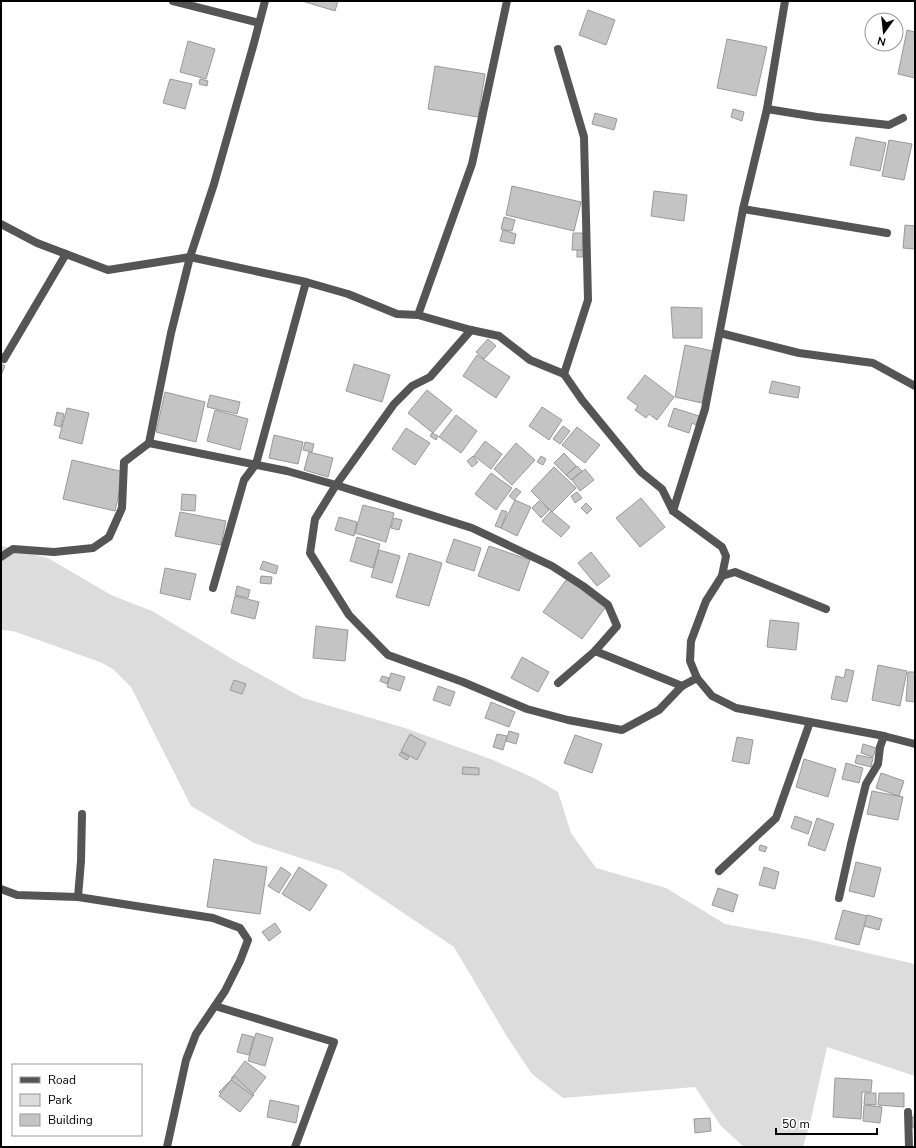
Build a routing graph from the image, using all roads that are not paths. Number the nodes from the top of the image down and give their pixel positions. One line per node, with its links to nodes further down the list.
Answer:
1 (173, 1): 5 (street)
2 (265, 1): 5 (street)
3 (507, 1): 15 (street)
4 (785, 1): 7 (street)
5 (259, 23): 13 (street)
6 (558, 49): 19 (street)
7 (767, 109): 8 (street); 9 (street)
8 (903, 118)
9 (743, 210): 11 (street); 17 (street)
10 (1, 224): 12 (street)
11 (887, 234)
12 (66, 254): 13 (street); 18 (street)
13 (190, 257): 14 (street); 21 (street)
14 (306, 282): 15 (street); 22 (street)
15 (418, 315): 16 (street)
16 (470, 330): 19 (street); 23 (street)
17 (720, 333): 20 (street); 24 (street)
18 (1, 357)
19 (564, 374): 24 (street)
20 (915, 386)
21 (149, 443): 22 (street); 25 (street)
22 (256, 464): 23 (street); 27 (street)
23 (336, 485): 29 (street); 32 (street)
24 (673, 511): 26 (street)
25 (1, 557)
26 (722, 576): 28 (street); 30 (street)
27 (213, 588)
28 (826, 609)
29 (595, 651): 31 (street); 32 (street)
30 (697, 678): 32 (street); 33 (street)
31 (558, 683)
32 (682, 686)
33 (810, 722): 34 (street); 37 (street)
34 (884, 736): 35 (street); 40 (street)
35 (915, 744)
36 (82, 814): 39 (street)
37 (720, 871)
38 (1, 889): 39 (street)
39 (78, 897): 41 (street)
40 (839, 898)
41 (215, 1006): 43 (street); 44 (street)
42 (908, 1112): 45 (street)
43 (167, 1147)
44 (295, 1147)
45 (909, 1147)

